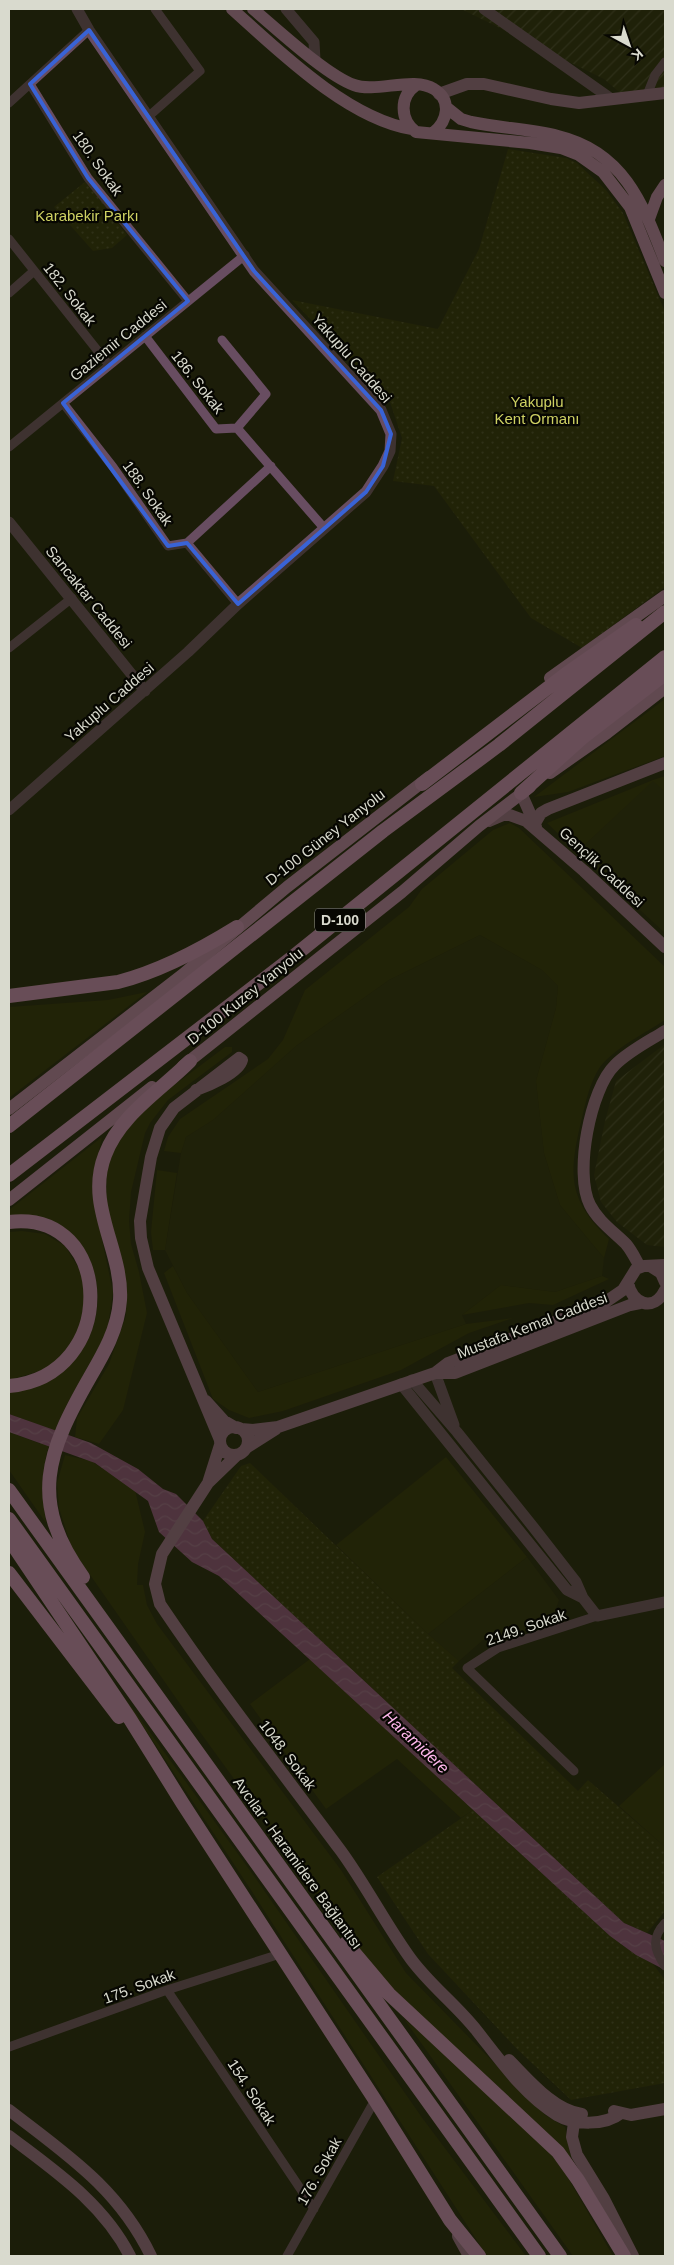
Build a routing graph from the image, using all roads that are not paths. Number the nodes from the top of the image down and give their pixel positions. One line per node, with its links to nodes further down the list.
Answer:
1 (77, 9): 7 (street, Yakuplu Caddesi)
2 (155, 9): 18 (street)
3 (232, 9): 19 (main road)
4 (253, 9): 8 (main road)
5 (286, 9): 8 (street)
6 (484, 9): 15 (street)
7 (89, 30): 10 (street); 18 (street, Yakuplu Caddesi)
8 (315, 60): 11 (main road)
9 (665, 62): 14 (street)
10 (30, 84): 16 (street); 29 (street, 180. Sokak)
11 (416, 85): 13 (main road); 19 (main road)
12 (665, 93): 14 (main road)
13 (439, 94): 15 (main road); 17 (main road)
14 (647, 95): 15 (main road)
15 (610, 98)
16 (9, 104)
17 (446, 106): 20 (main road); 22 (main road)
18 (149, 116): 24 (street, Yakuplu Caddesi)
19 (412, 129): 20 (main road)
20 (433, 133): 28 (main road)
21 (665, 185): 22 (main road)
22 (649, 219): 25 (main road)
23 (9, 239): 26 (street, 182. Sokak)
24 (245, 255): 29 (street, Gaziemir Caddesi); 38 (street, Yakuplu Caddesi)
25 (665, 261)
26 (34, 271): 27 (street); 32 (street, 182. Sokak)
27 (9, 293)
28 (665, 293)
29 (188, 300): 30 (street, Gaziemir Caddesi)
30 (145, 336): 32 (street, Gaziemir Caddesi); 34 (street, 186. Sokak)
31 (222, 340): 34 (street, 186. Sokak)
32 (108, 365): 33 (street, Gaziemir Caddesi)
33 (63, 402): 35 (street, Gaziemir Caddesi); 39 (street, 188. Sokak)
34 (237, 428): 36 (street)
35 (9, 447)
36 (271, 466): 38 (street); 39 (street)
37 (9, 522): 41 (street, Sancaktar Caddesi)
38 (324, 528): 42 (street, Yakuplu Caddesi)
39 (187, 543): 42 (street)
40 (665, 596): 51 (main road, D-100 Güney Yanyolu)
41 (72, 598): 45 (street); 49 (street, Sancaktar Caddesi)
42 (238, 604): 49 (street, Yakuplu Caddesi)
43 (665, 605): 51 (highway)
44 (665, 612): 65 (highway, D-100)
45 (9, 648)
46 (665, 657): 66 (highway, D-100)
47 (665, 674): 52 (highway)
48 (665, 688): 52 (main road, D-100 Kuzey Yanyolu)
49 (145, 691): 53 (street, Yakuplu Caddesi)
50 (665, 763): 55 (main road)
51 (422, 784): 56 (main road, D-100 Güney Yanyolu)
52 (521, 793): 54 (main road, D-100 Kuzey Yanyolu); 55 (main road)
53 (9, 810)
54 (479, 826): 55 (main road, Gençlik Caddesi); 62 (main road, D-100 Kuzey Yanyolu)
55 (537, 828): 57 (main road, Gençlik Caddesi)
56 (237, 927): 58 (highway); 64 (main road, D-100 Güney Yanyolu)
57 (665, 947)
58 (62, 989): 59 (highway); 60 (highway)
59 (9, 990)
60 (9, 996)
61 (665, 1030): 70 (main road)
62 (190, 1061): 67 (main road, D-100 Kuzey Yanyolu); 92 (highway)
63 (196, 1090): 78 (main road)
64 (9, 1109)
65 (9, 1126)
66 (9, 1175)
67 (9, 1200)
68 (9, 1222): 77 (highway)
69 (665, 1265): 70 (main road)
70 (645, 1267): 71 (main road, Mustafa Kemal Caddesi); 72 (main road)
71 (628, 1282): 74 (main road); 75 (main road, Mustafa Kemal Caddesi)
72 (665, 1282)
73 (664, 1293): 74 (main road, Mustafa Kemal Caddesi)
74 (640, 1303): 75 (main road, Mustafa Kemal Caddesi)
75 (435, 1373): 76 (main road, Mustafa Kemal Caddesi); 81 (street)
76 (406, 1382): 79 (main road, Mustafa Kemal Caddesi); 81 (street); 89 (street)
77 (9, 1386)
78 (203, 1397): 80 (main road); 82 (main road)
79 (278, 1427): 80 (main road, Mustafa Kemal Caddesi); 83 (main road, Mustafa Kemal Caddesi)
80 (238, 1428): 82 (main road); 83 (main road)
81 (457, 1432): 89 (street)
82 (220, 1443): 83 (main road); 84 (main road, 1048. Sokak)
83 (241, 1452): 84 (main road, 1048. Sokak)
84 (208, 1483): 104 (main road, 1048. Sokak)
85 (9, 1490): 92 (highway, Avcılar - Haramidere Bağlantısı)
86 (9, 1518): 113 (highway)
87 (9, 1539): 94 (highway)
88 (9, 1573): 94 (highway)
89 (583, 1598): 91 (street)
90 (665, 1602): 91 (street)
91 (597, 1616): 93 (street, 2149. Sokak)
92 (127, 1653): 95 (highway, Avcılar - Haramidere Bağlantısı)
93 (574, 1770)
94 (183, 1804): 97 (highway)
95 (271, 1852): 114 (highway, Avcılar - Haramidere Bağlantısı); 115 (highway)
96 (665, 1923): 98 (street)
97 (280, 1954): 99 (street, 175. Sokak); 101 (highway)
98 (665, 1966)
99 (167, 1990): 100 (street, 175. Sokak); 106 (street, 154. Sokak)
100 (9, 2048)
101 (375, 2100): 106 (street, 176. Sokak); 107 (highway)
102 (9, 2110): 109 (main road)
103 (665, 2110): 104 (main road)
104 (575, 2118): 116 (main road)
105 (9, 2136): 108 (main road)
106 (314, 2209): 110 (street, 176. Sokak)
107 (450, 2220): 111 (main road); 112 (highway)
108 (130, 2256)
109 (151, 2256)
110 (287, 2256)
111 (469, 2256)
112 (479, 2256)
113 (539, 2256)
114 (560, 2256)
115 (624, 2256)
116 (633, 2256)

